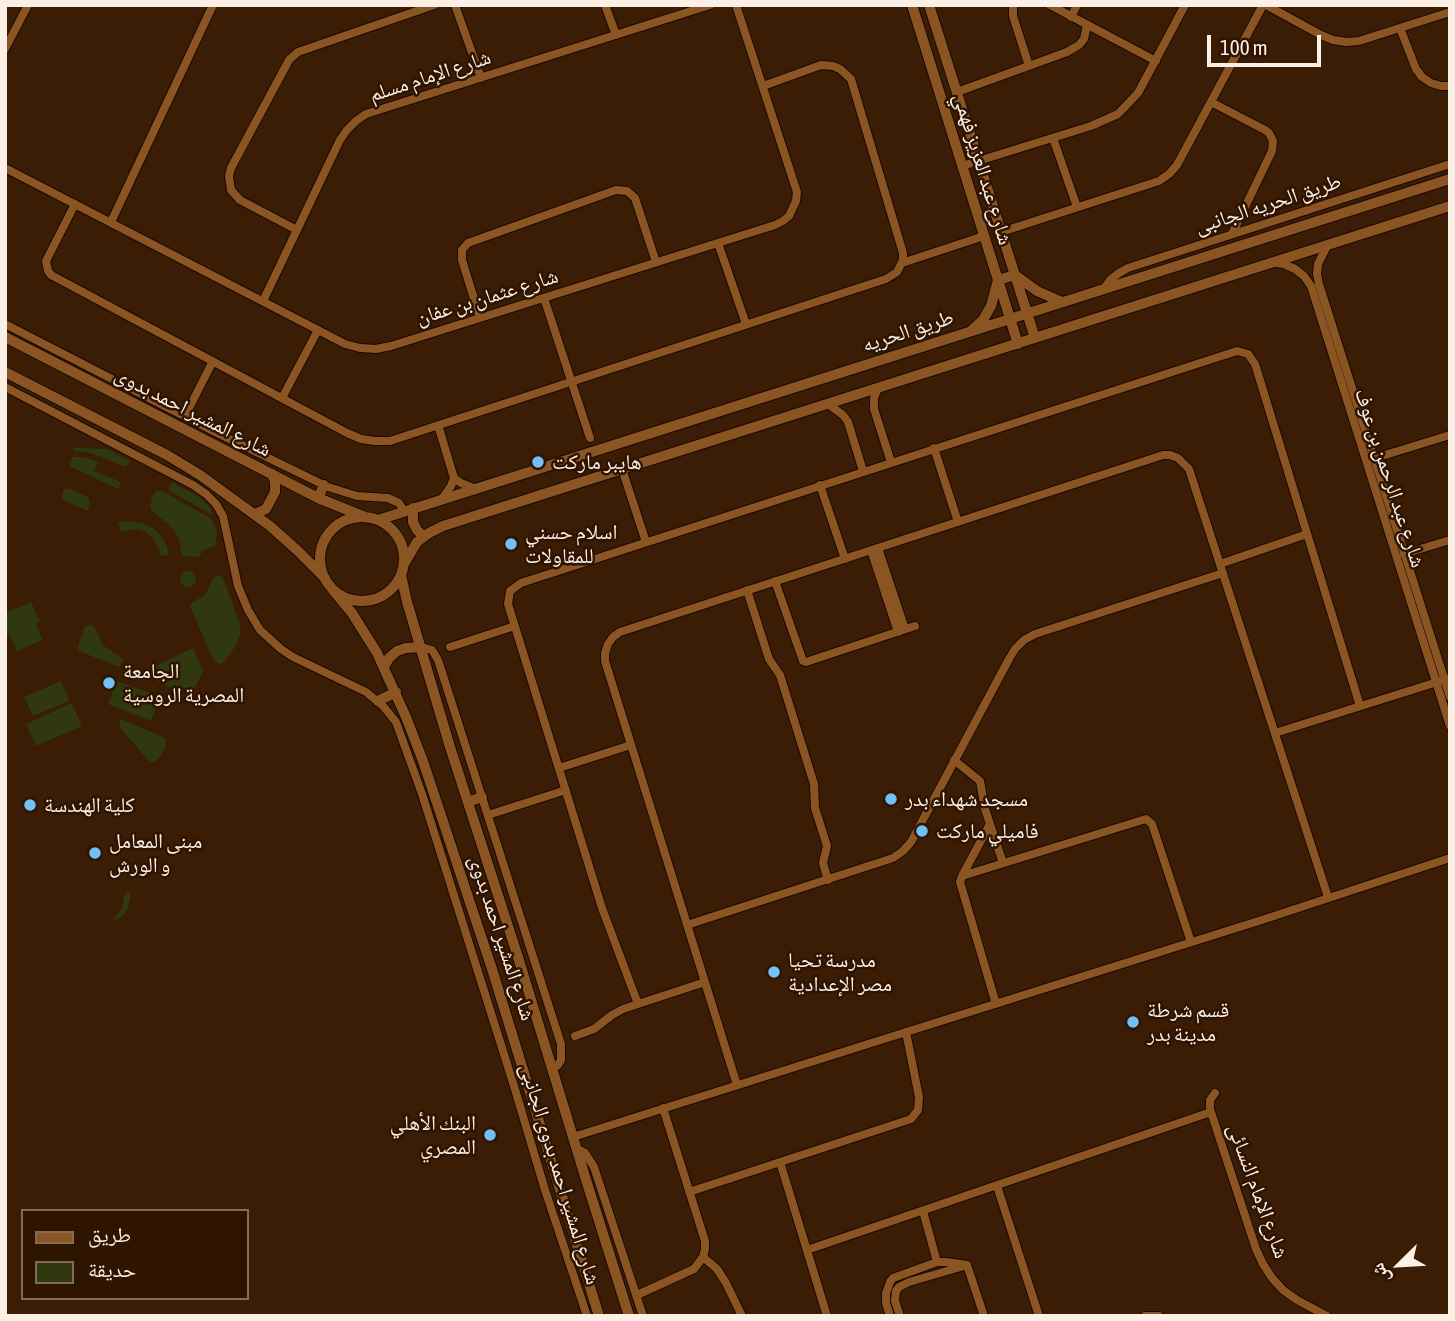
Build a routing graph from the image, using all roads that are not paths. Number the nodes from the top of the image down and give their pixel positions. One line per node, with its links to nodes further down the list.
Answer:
1 (28, 5): 20 (street)
2 (213, 5): 37 (street)
3 (434, 5): 38 (street)
4 (455, 5): 23 (street)
5 (605, 5): 19 (street)
6 (710, 5): 19 (street, شارع الإمام مسلم)
7 (736, 5): 24 (street, شارع عثمان بن عفان)
8 (912, 5): 31 (street, شارع عبد العزيز فهمي)
9 (929, 5): 26 (street, شارع عبد العزيز فهمي)
10 (1013, 5): 22 (street)
11 (1050, 5): 16 (street)
12 (1077, 5): 16 (street)
13 (1185, 5): 21 (street)
14 (1265, 5): 18 (street); 27 (street)
15 (1450, 12): 18 (street)
16 (1071, 17): 17 (street)
17 (1087, 25): 21 (street); 22 (street)
18 (1399, 28): 25 (street)
19 (616, 35): 23 (street, شارع الإمام مسلم)
20 (5, 49)
21 (1156, 61): 28 (street)
22 (1029, 66): 26 (street)
23 (481, 78): 38 (street, شارع الإمام مسلم)
24 (763, 86): 42 (street, شارع عثمان بن عفان); 45 (street)
25 (1450, 86)
26 (957, 92): 29 (street, شارع عبد العزيز فهمي)
27 (1211, 102): 36 (street); 40 (street)
28 (1053, 138): 29 (street); 36 (street)
29 (978, 161): 31 (street); 39 (street, شارع عبد العزيز فهمي)
30 (1450, 164): 40 (street, طريق الحريه الجانبى)
31 (962, 166): 41 (street, شارع عبد العزيز فهمي)
32 (5, 168): 34 (street, شارع عثمان بن عفان)
33 (1450, 179): 49 (street, طريق الحريه)
34 (75, 204): 37 (street, شارع عثمان بن عفان); 63 (street)
35 (1450, 206): 43 (street)
36 (1077, 207): 39 (street)
37 (111, 222): 51 (street, شارع عثمان بن عفان)
38 (297, 230): 51 (street, شارع الإمام مسلم)
39 (1001, 232): 47 (street, شارع عبد العزيز فهمي)
40 (1232, 234): 49 (street, طريق الحريه الجانبى)
41 (984, 236): 45 (street); 48 (street, شارع عبد العزيز فهمي)
42 (718, 243): 44 (street, شارع عثمان بن عفان); 57 (street)
43 (1326, 246): 46 (street); 81 (street, شارع عبد الرحمن بن عوف)
44 (656, 262): 50 (street, شارع عثمان بن عفان); 54 (street)
45 (902, 263): 57 (street)
46 (1273, 263): 61 (street); 81 (street, شارع عبد الرحمن بن عوف)
47 (1015, 275): 48 (street); 52 (street); 53 (street, شارع عبد العزيز فهمي)
48 (998, 280): 55 (street, شارع عبد العزيز فهمي); 59 (street)
49 (1104, 289): 52 (street, طريق الحريه)
50 (544, 298): 54 (street, شارع عثمان بن عفان); 65 (street)
51 (263, 301): 58 (street, شارع عثمان بن عفان)
52 (1062, 302): 53 (street, طريق الحريه)
53 (1027, 313): 55 (street, طريق الحريه); 61 (street, شارع عبد العزيز فهمي)
54 (480, 318): 58 (street, شارع عثمان بن عفان)
55 (1010, 319): 59 (street, طريق الحريه); 62 (street, شارع عبد العزيز فهمي)
56 (5, 324): 70 (street)
57 (746, 324): 65 (street)
58 (318, 330): 69 (street)
59 (971, 331): 91 (street, طريق الحريه)
60 (5, 337): 73 (street, شارع المشير احمد بدوى)
61 (1035, 338): 62 (street)
62 (1018, 344): 67 (street)
63 (213, 361): 69 (street); 74 (street)
64 (5, 372): 68 (street)
65 (571, 381): 75 (street); 78 (street)
66 (5, 387): 72 (street, شارع المشير احمد بدوى الجانبى)
67 (878, 388): 71 (street); 82 (street)
68 (54, 397): 72 (street); 86 (street)
69 (282, 398): 75 (street)
70 (153, 400): 73 (street); 74 (street)
71 (828, 404): 83 (street); 84 (street)
72 (48, 408): 88 (street, شارع المشير احمد بدوى الجانبى)
73 (149, 411): 79 (street, شارع المشير احمد بدوى)
74 (185, 416): 76 (street)
75 (438, 425): 87 (street)
76 (211, 429): 79 (street); 89 (street)
77 (1450, 435): 81 (street)
78 (590, 438)
79 (206, 441): 85 (street, شارع المشير احمد بدوى)
80 (934, 448): 82 (street); 98 (street); 99 (street)
81 (1370, 460): 104 (street, شارع عبد الرحمن بن عوف); 118 (street, شارع عبد الرحمن بن عوف)
82 (891, 462): 84 (street)
83 (622, 470): 100 (street); 102 (street)
84 (863, 471): 90 (street)
85 (271, 474): 92 (street, شارع المشير احمد بدوى); 95 (street)
86 (200, 475): 88 (street); 95 (street)
87 (454, 478): 91 (street); 93 (street)
88 (193, 485): 121 (street, شارع المشير احمد بدوى الجانبى)
89 (324, 485): 92 (street); 94 (street)
90 (820, 485): 102 (street); 105 (street)
91 (476, 489): 93 (street, طريق الحريه)
92 (318, 498): 96 (street, شارع المشير احمد بدوى)
93 (441, 500): 94 (street, طريق الحريه)
94 (409, 510): 97 (street, طريق الحريه); 100 (street)
95 (255, 514): 108 (street)
96 (365, 517): 97 (street); 108 (street)
97 (378, 520): 106 (street)
98 (958, 522): 103 (street); 107 (street)
99 (1307, 534): 107 (street); 122 (street)
100 (423, 536): 106 (street)
101 (1450, 540): 104 (street)
102 (646, 542): 112 (street)
103 (874, 549): 105 (street); 114 (street)
104 (1405, 554): 118 (street, شارع عبد الرحمن بن عوف)
105 (845, 559): 109 (street)
106 (403, 569): 110 (street); 115 (street, شارع المشير احمد بدوى)
107 (1222, 569): 125 (street); 127 (street)
108 (325, 578): 110 (street)
109 (775, 581): 111 (street); 114 (street)
110 (332, 589): 117 (street, شارع المشير احمد بدوى)
111 (747, 590): 126 (street); 137 (street)
112 (514, 625): 116 (street); 128 (street)
113 (915, 626): 114 (street)
114 (902, 630)
115 (421, 647): 117 (street); 130 (street, شارع المشير احمد بدوى الجانبى); 131 (street, شارع المشير احمد بدوى)
116 (450, 647)
117 (384, 667): 119 (street, شارع المشير احمد بدوى)
118 (1443, 680): 120 (street, شارع عبد الرحمن بن عوف); 122 (street); 124 (street, شارع عبد الرحمن بن عوف)
119 (396, 692): 121 (street); 123 (street, شارع المشير احمد بدوى)
120 (1450, 697)
121 (378, 701): 123 (street, شارع المشير احمد بدوى الجانبى)
122 (1360, 706): 125 (street)
123 (401, 720): 166 (street, شارع المشير احمد بدوى الجانبى); 167 (street, شارع المشير احمد بدوى)
124 (1450, 726)
125 (1275, 733): 138 (street)
126 (631, 745): 128 (street); 139 (street)
127 (954, 760): 133 (street); 137 (street)
128 (559, 768): 129 (street)
129 (566, 790): 132 (street); 142 (street)
130 (482, 797): 131 (street); 132 (street, شارع المشير احمد بدوى الجانبى)
131 (468, 802): 146 (street, شارع المشير احمد بدوى)
132 (488, 815): 146 (street, شارع المشير احمد بدوى الجانبى)
133 (990, 824): 135 (street); 136 (street)
134 (1450, 858): 138 (street)
135 (1003, 863): 136 (street); 140 (street)
136 (961, 876): 143 (street)
137 (828, 880): 139 (street)
138 (1328, 897): 140 (street)
139 (687, 925): 141 (street)
140 (1191, 942): 143 (street)
141 (705, 982): 142 (street); 147 (street)
142 (638, 1004): 145 (street)
143 (996, 1004): 144 (street)
144 (906, 1032): 147 (street); 152 (street)
145 (575, 1036)
146 (552, 1070): 151 (street, شارع المشير احمد بدوى)
147 (737, 1085): 149 (street)
148 (1215, 1093): 150 (street, شارع الإمام النسائى)
149 (663, 1108): 151 (street); 154 (street)
150 (1211, 1112): 153 (street); 178 (street, شارع الإمام النسائى)
151 (574, 1143): 156 (street); 157 (street, شارع المشير احمد بدوى)
152 (780, 1162): 154 (street); 158 (street)
153 (997, 1186): 155 (street); 175 (street)
154 (689, 1192): 159 (street)
155 (923, 1211): 158 (street); 160 (street)
156 (613, 1222): 157 (street); 164 (street)
157 (601, 1226): 168 (street, شارع المشير احمد بدوى)
158 (807, 1250): 171 (street)
159 (703, 1256): 164 (street); 170 (street)
160 (937, 1262): 161 (street); 162 (street)
161 (967, 1265): 163 (street); 174 (street)
162 (900, 1275): 163 (street); 165 (street)
163 (904, 1285): 165 (street)
164 (636, 1296): 169 (street)
165 (891, 1302): 172 (street); 173 (street)
166 (587, 1316)
167 (599, 1316)
168 (629, 1316)
169 (643, 1316)
170 (742, 1316)
171 (827, 1316)
172 (890, 1316)
173 (900, 1316)
174 (984, 1316)
175 (1039, 1316)
176 (1145, 1316): 177 (street)
177 (1158, 1316)
178 (1327, 1316)

